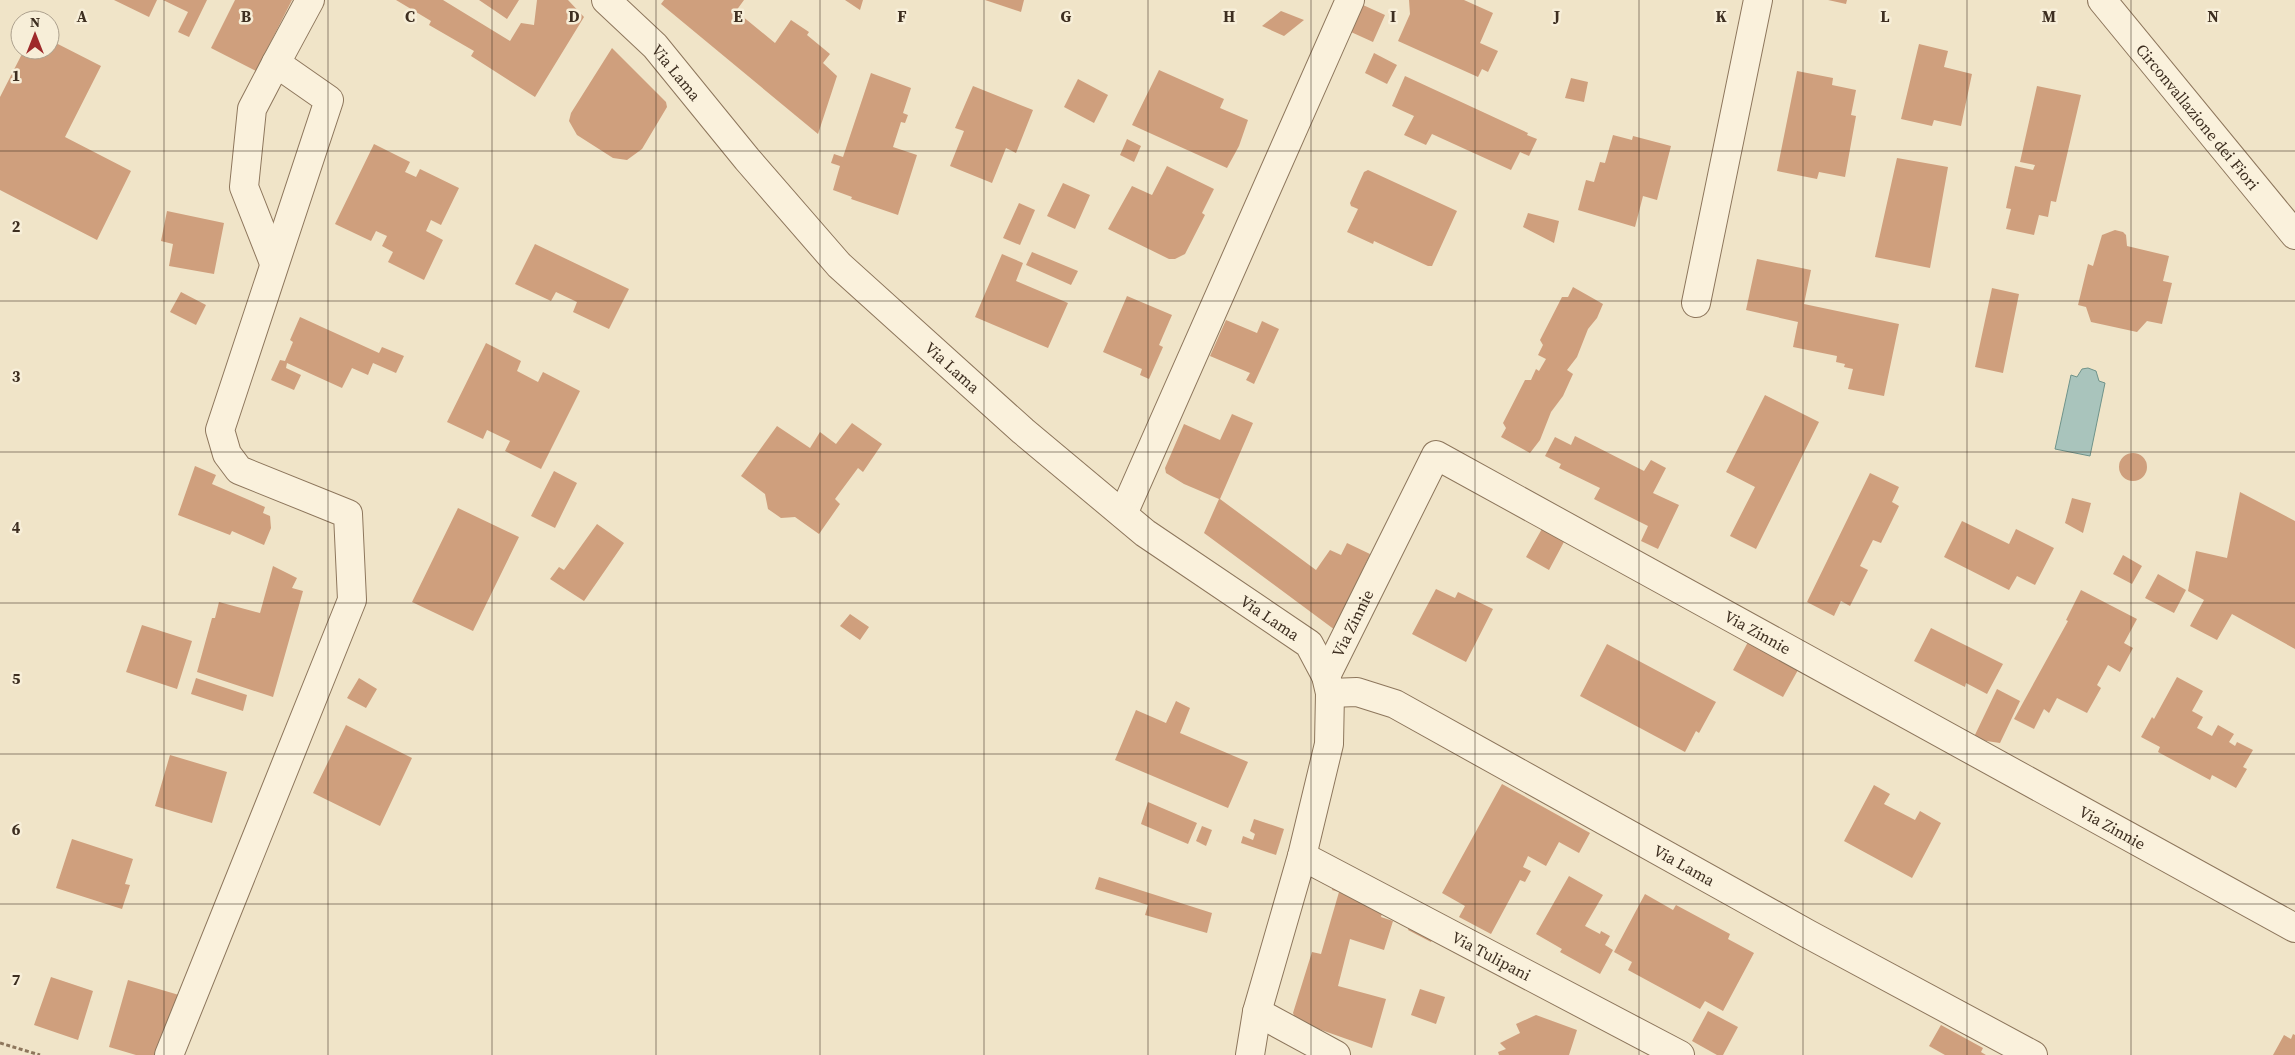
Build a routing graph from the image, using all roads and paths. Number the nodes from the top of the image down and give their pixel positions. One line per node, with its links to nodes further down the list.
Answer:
1 (310, 0): 6 (street)
2 (606, 0): 10 (street, Via Lama)
3 (1350, 0): 10 (street)
4 (1758, 0): 9 (street)
5 (2102, 0): 7 (street, Circonvallazione dei Fiori)
6 (276, 63): 8 (street); 8 (street)
7 (2295, 234)
8 (274, 263): 17 (street)
9 (1696, 303)
10 (1123, 514): 11 (street, Via Lama)
11 (1328, 684): 12 (street, Via Lama); 13 (street, Via Zinnie); 21 (street, Via Lama)
12 (1302, 856): 14 (street, Via Lama); 20 (street, Via Tulipani)
13 (2295, 928)
14 (1257, 1012): 18 (street, Via Lama); 19 (street)
15 (0, 1043): 16 (path)
16 (40, 1055)
17 (169, 1055)
18 (1250, 1055)
19 (1336, 1055)
20 (1680, 1055)
21 (2033, 1055)

